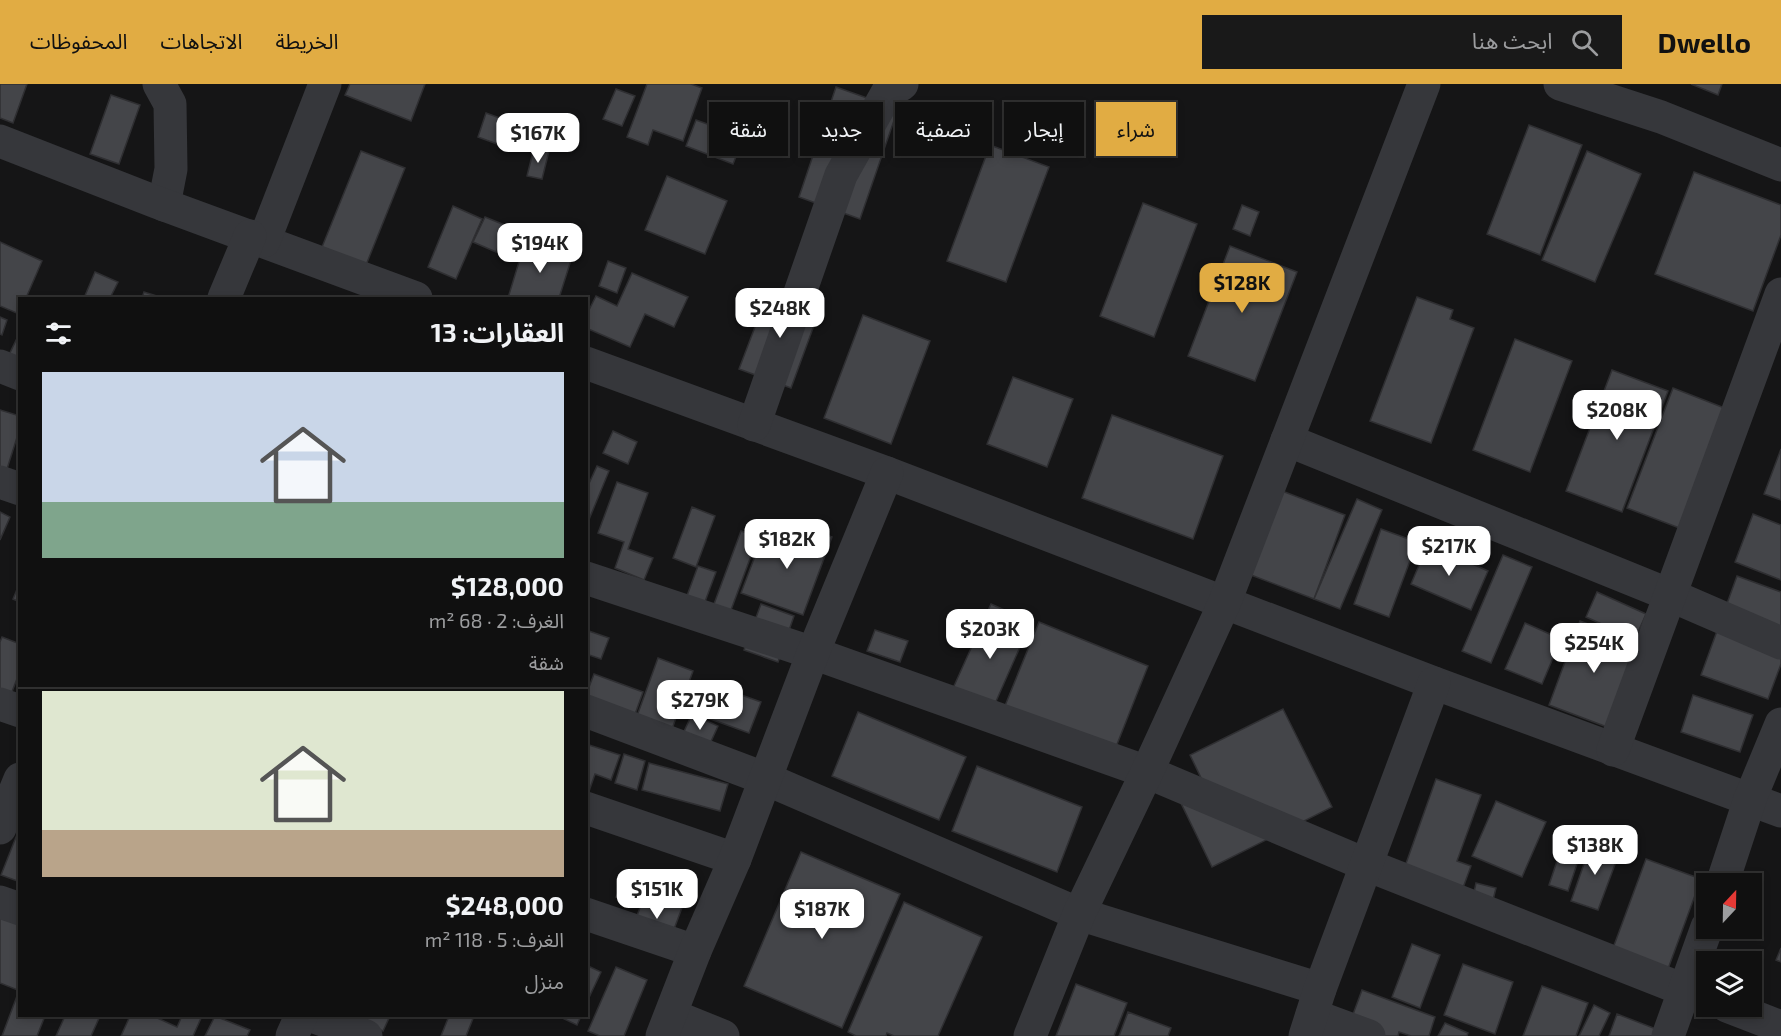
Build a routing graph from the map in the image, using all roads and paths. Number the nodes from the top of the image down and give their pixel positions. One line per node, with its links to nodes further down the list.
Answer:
1 (159, 84): 8 (street)
2 (325, 84): 9 (street)
3 (902, 84): 16 (street)
4 (1424, 84): 17 (street)
5 (1560, 84): 7 (street)
6 (0, 141): 8 (street)
7 (1781, 165)
8 (164, 205): 9 (street)
9 (257, 238): 11 (street); 12 (street)
10 (1781, 294): 22 (street)
11 (225, 297)
12 (413, 297)
13 (588, 364): 16 (street)
14 (0, 366): 15 (street)
15 (18, 373)
16 (754, 424): 18 (street)
17 (1287, 440): 22 (street); 23 (street)
18 (887, 472): 23 (street); 25 (street)
19 (0, 482): 20 (street)
20 (18, 488)
21 (588, 579): 25 (street)
22 (1670, 595): 24 (street); 31 (street)
23 (1224, 604): 26 (street); 32 (street)
24 (1781, 643)
25 (813, 653): 32 (street); 33 (street)
26 (1434, 683): 31 (street); 40 (street)
27 (0, 704): 28 (street)
28 (18, 710)
29 (588, 712): 33 (street)
30 (1781, 724): 35 (street)
31 (1613, 750): 35 (street)
32 (1147, 772): 40 (street); 44 (street)
33 (766, 779): 39 (street); 44 (street)
34 (18, 784): 38 (street)
35 (1750, 799): 37 (street); 41 (street)
36 (588, 809): 39 (street)
37 (1781, 811)
38 (0, 828)
39 (735, 859): 46 (street)
40 (1367, 865): 47 (street); 48 (street)
41 (1726, 873)
42 (0, 902): 43 (street)
43 (18, 908)
44 (1079, 914): 48 (street); 57 (street)
45 (588, 915): 46 (street)
46 (695, 951): 52 (street)
47 (1696, 995): 59 (street)
48 (1312, 1013): 58 (street)
49 (301, 1017): 54 (street)
50 (315, 1017): 55 (street)
51 (1755, 1017): 53 (street)
52 (666, 1025): 56 (street)
53 (1781, 1027)
54 (292, 1036)
55 (366, 1036)
56 (723, 1036)
57 (1030, 1036)
58 (1369, 1036)
59 (1668, 1036)

